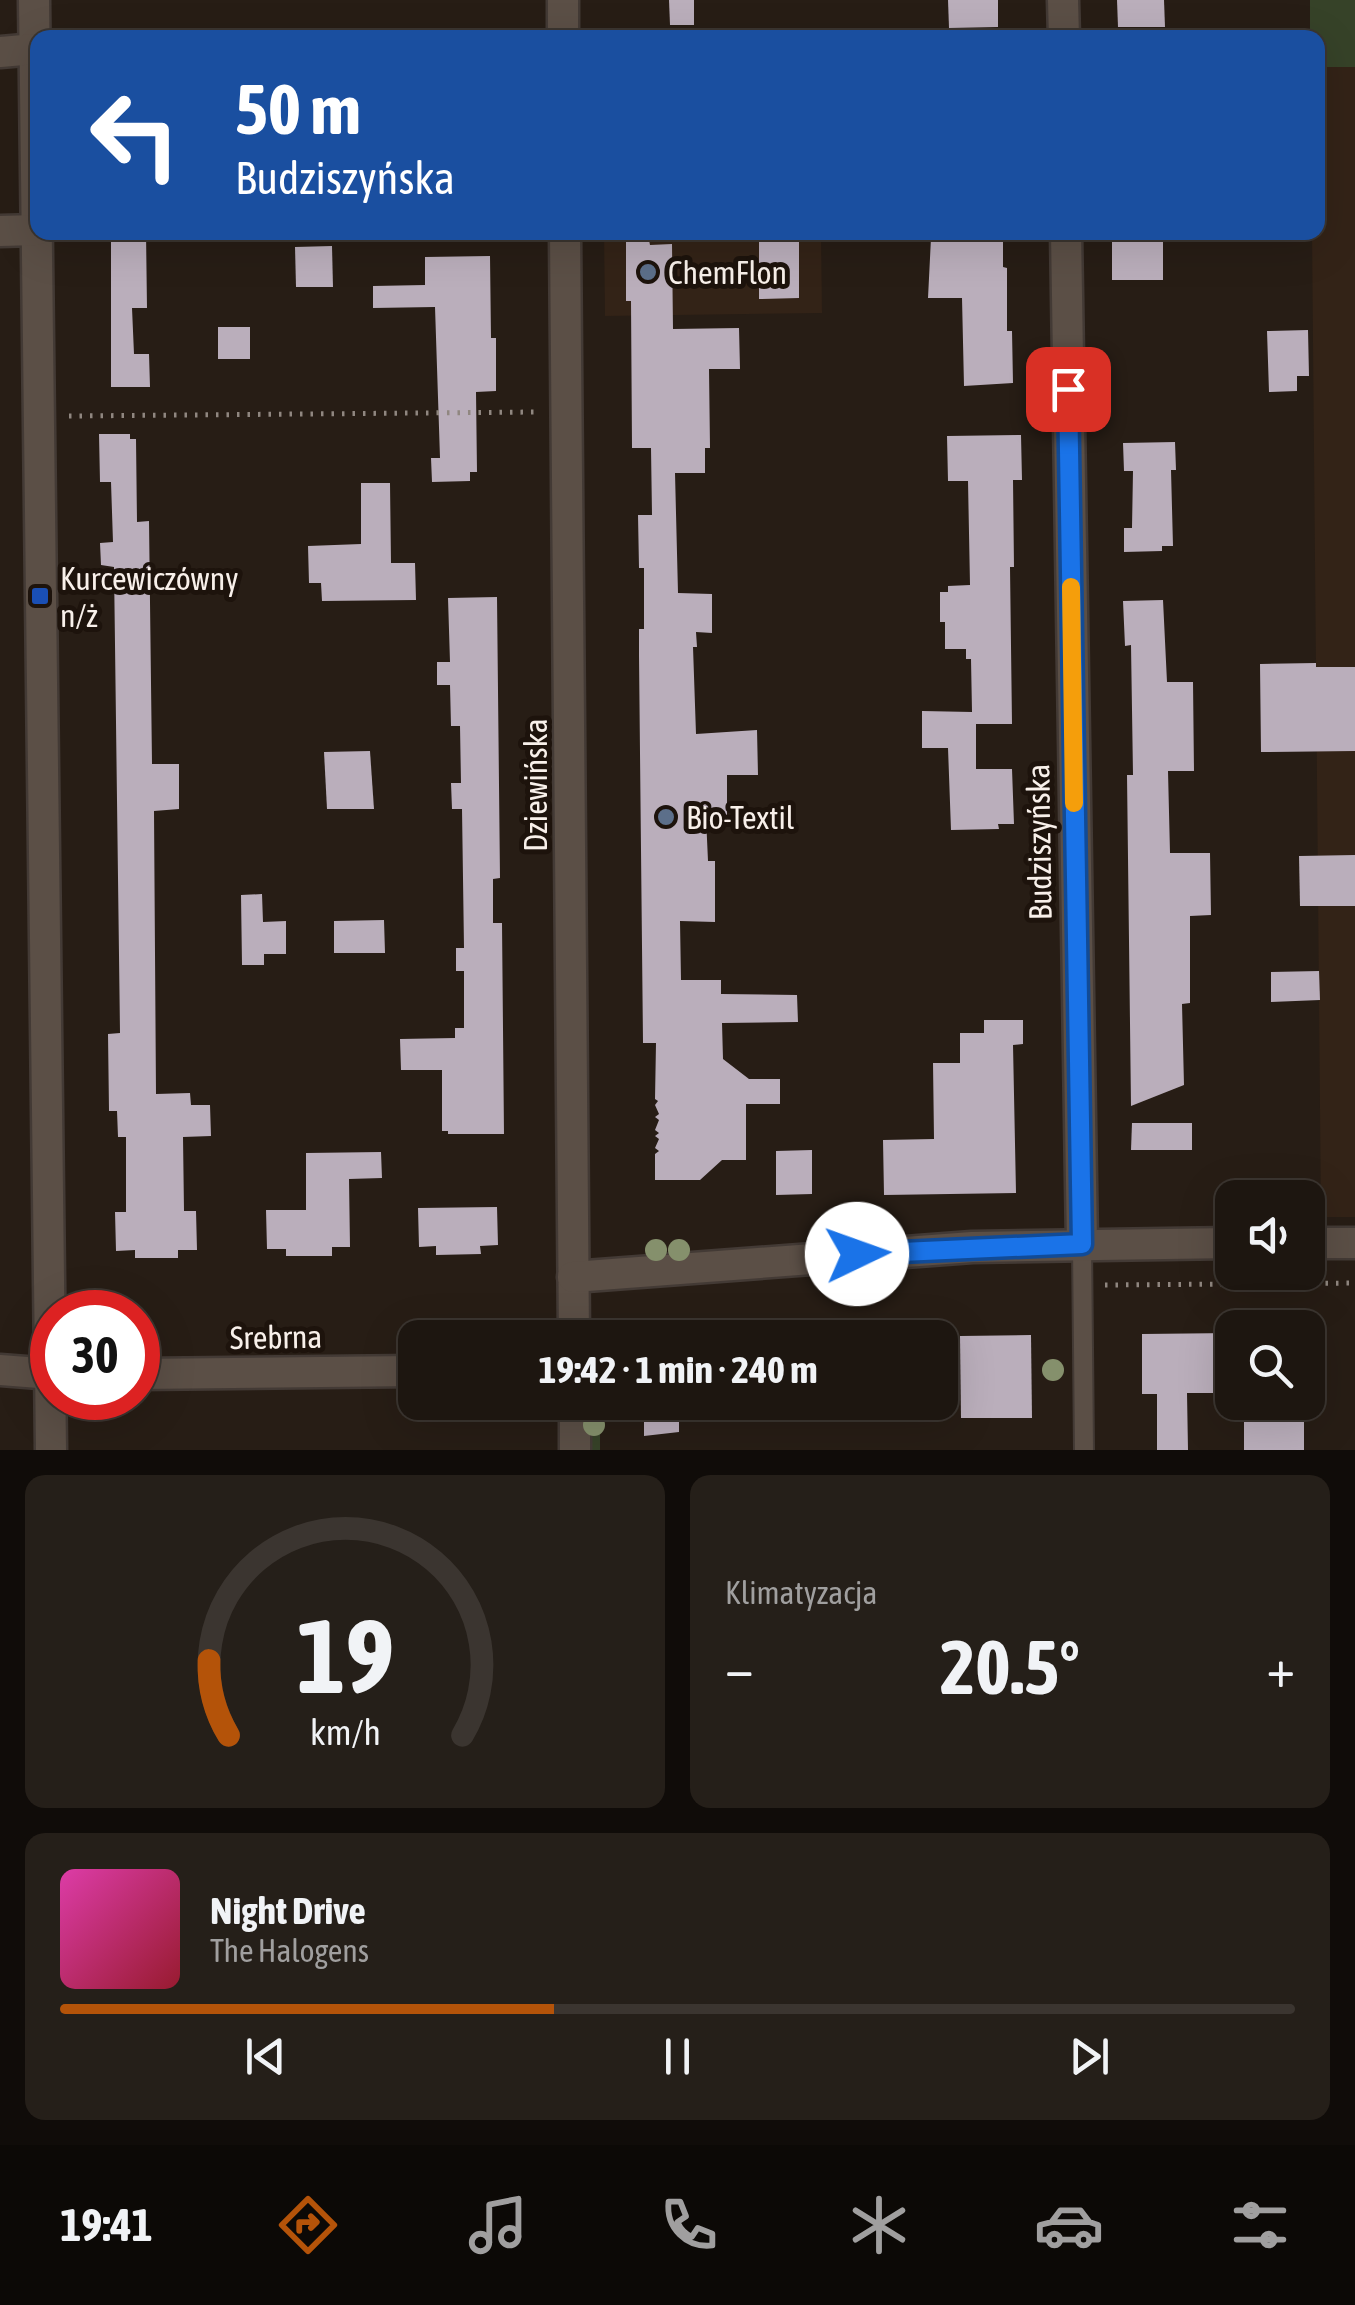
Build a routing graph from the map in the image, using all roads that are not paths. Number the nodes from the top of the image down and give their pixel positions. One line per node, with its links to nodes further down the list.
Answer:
1 (34, 0): 4 (street)
2 (563, 0): 5 (street)
3 (1063, 0): 6 (street)
4 (35, 30)
5 (563, 30)
6 (1064, 30)
7 (30, 49): 8 (street)
8 (0, 52)
9 (30, 230): 10 (street)
10 (0, 231)
11 (36, 240): 19 (street)
12 (565, 240): 18 (street, Dziewińska)
13 (1066, 240): 17 (street, Budziszyńska)
14 (1355, 1242): 16 (street)
15 (1215, 1243): 17 (street)
16 (1325, 1243)
17 (1082, 1244): 18 (street); 29 (lane, Budziszyńska)
18 (573, 1277): 20 (street, Dziewińska)
19 (51, 1290)
20 (574, 1320)
21 (0, 1370): 23 (street)
22 (398, 1371): 24 (street, Srebrna)
23 (30, 1372)
24 (160, 1374)
25 (51, 1420): 27 (street)
26 (575, 1420): 28 (street)
27 (51, 1450)
28 (576, 1450)
29 (1084, 1450)

